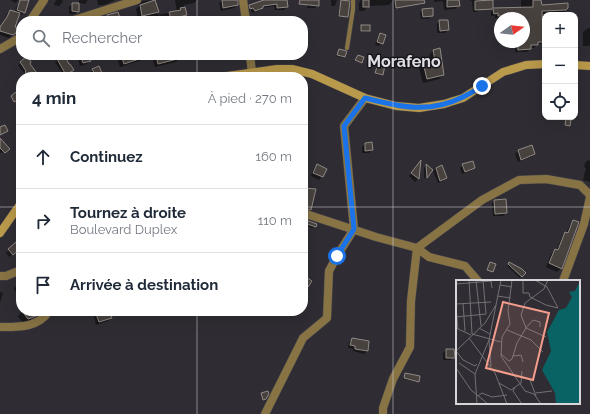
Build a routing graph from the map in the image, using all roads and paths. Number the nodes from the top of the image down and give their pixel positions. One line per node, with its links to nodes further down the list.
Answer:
1 (44, 0): 5 (street)
2 (137, 0): 6 (street)
3 (243, 0): 7 (street)
4 (353, 0): 9 (lane)
5 (33, 16)
6 (87, 16)
7 (245, 16)
8 (16, 40): 10 (street)
9 (347, 48)
10 (0, 49)
11 (251, 60): 15 (street)
12 (542, 64): 19 (street)
13 (578, 65): 14 (street)
14 (590, 66)
15 (252, 72)
16 (258, 72): 17 (street)
17 (304, 72)
18 (308, 73): 19 (street)
19 (365, 98): 23 (street)
20 (590, 196): 25 (street); 29 (street)
21 (16, 210): 24 (street)
22 (308, 215): 23 (street)
23 (354, 229): 25 (street); 32 (street)
24 (0, 233)
25 (417, 248): 28 (street); 33 (street)
26 (16, 272): 27 (street)
27 (0, 276)
28 (477, 280)
29 (563, 280)
30 (46, 316): 31 (street)
31 (0, 327)
32 (265, 414)
33 (383, 414)

